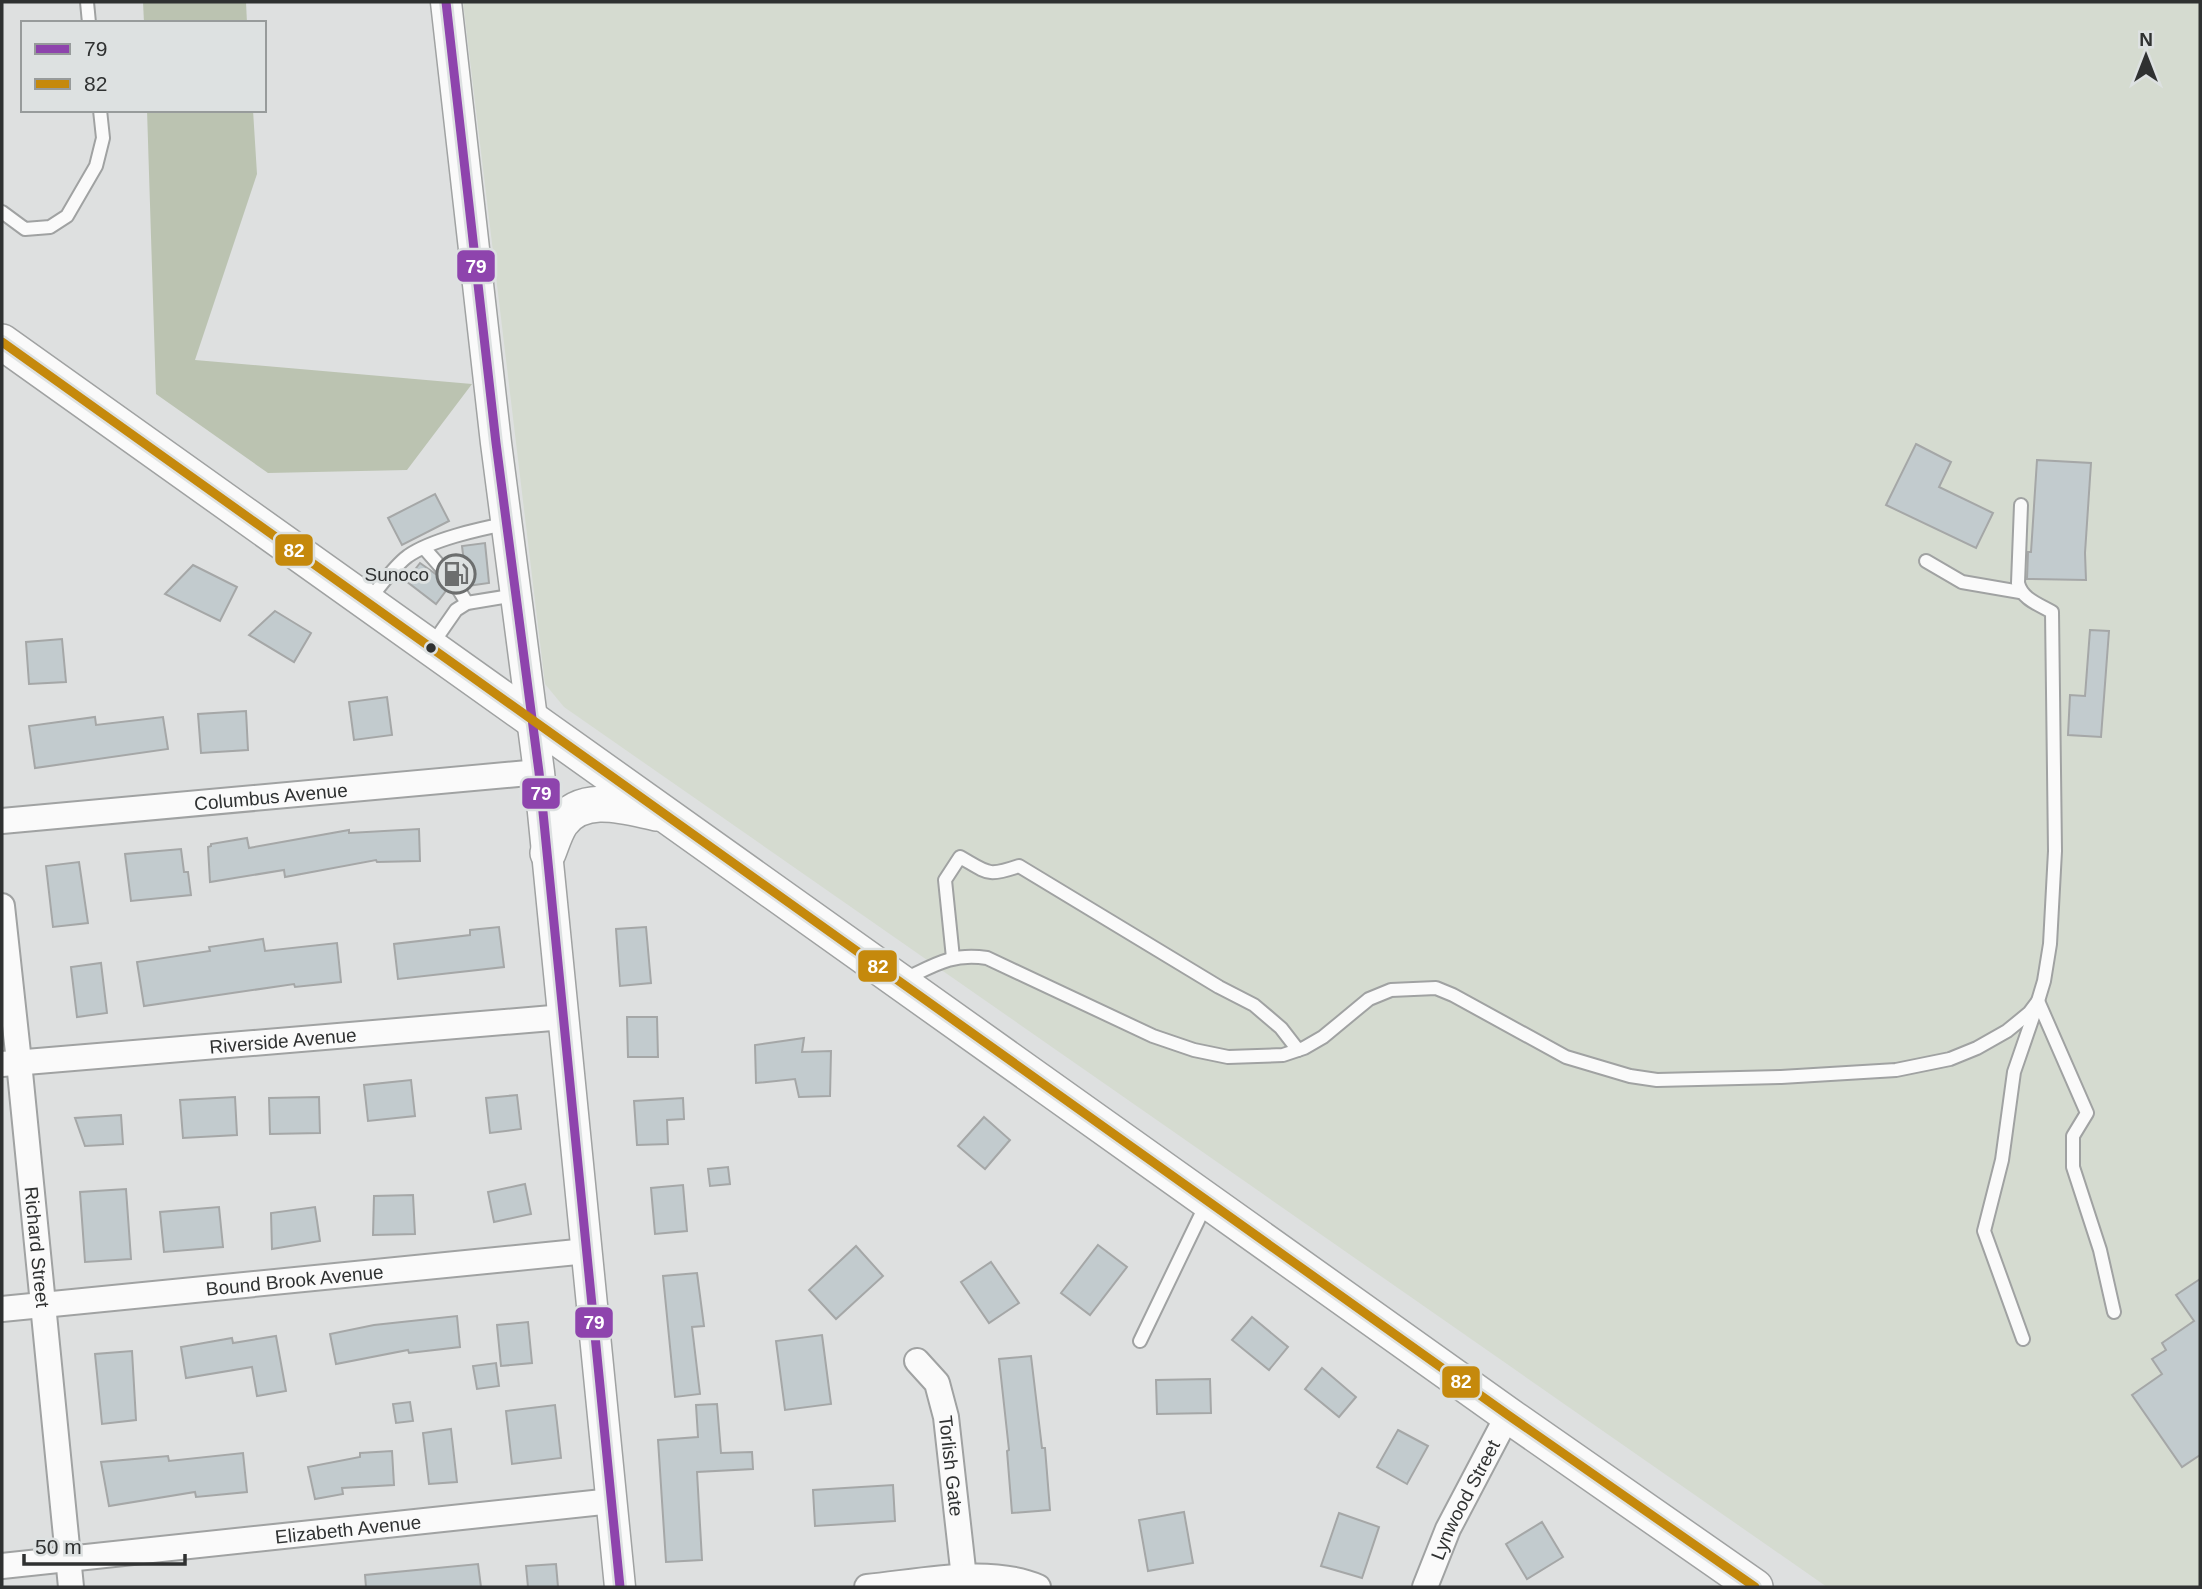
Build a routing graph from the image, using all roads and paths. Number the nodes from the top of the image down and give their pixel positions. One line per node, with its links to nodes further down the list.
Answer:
1 (87, 2): 3 (lane)
2 (446, 2): 8 (street)
3 (89, 21)
4 (100, 112): 5 (lane)
5 (2, 212)
6 (2, 342): 13 (main road)
7 (2021, 505): 11 (lane)
8 (506, 524): 9 (lane); 12 (street)
9 (424, 548): 13 (lane); 14 (lane)
10 (1926, 561): 11 (lane)
11 (2020, 592): 24 (lane)
12 (516, 596): 14 (lane); 16 (street)
13 (368, 601): 15 (main road)
14 (467, 603): 15 (lane)
15 (431, 647): 16 (main road)
16 (532, 719): 17 (street); 18 (main road)
17 (539, 772): 19 (street, Columbus Avenue); 20 (street)
18 (664, 814): 20 (main road); 23 (main road)
19 (2, 821)
20 (548, 853): 25 (street)
21 (2, 906): 27 (street, Richard Street)
22 (953, 958): 23 (lane); 26 (lane); 26 (lane)
23 (899, 982): 28 (main road)
24 (2038, 1001): 26 (lane); 32 (lane); 33 (lane)
25 (564, 1017): 27 (street, Riverside Avenue); 29 (street)
26 (1298, 1050)
27 (11, 1063): 30 (street, Richard Street)
28 (1208, 1202): 34 (lane); 36 (main road)
29 (587, 1251): 30 (street, Bound Brook Avenue); 37 (street)
30 (43, 1305): 31 (street, Bound Brook Avenue); 38 (street, Richard Street)
31 (2, 1309)
32 (2114, 1312)
33 (2023, 1339)
34 (1139, 1341)
35 (917, 1361): 40 (street, Torlish Gate)
36 (1508, 1415): 41 (main road); 46 (street, Lynwood Street)
37 (612, 1502): 38 (street, Elizabeth Avenue); 43 (street)
38 (68, 1559): 39 (street, Elizabeth Avenue); 42 (street, Richard Street)
39 (2, 1566)
40 (964, 1577): 44 (street); 45 (street)
41 (1737, 1582)
42 (71, 1587)
43 (620, 1587)
44 (867, 1587)
45 (1038, 1587)
46 (1425, 1587)

